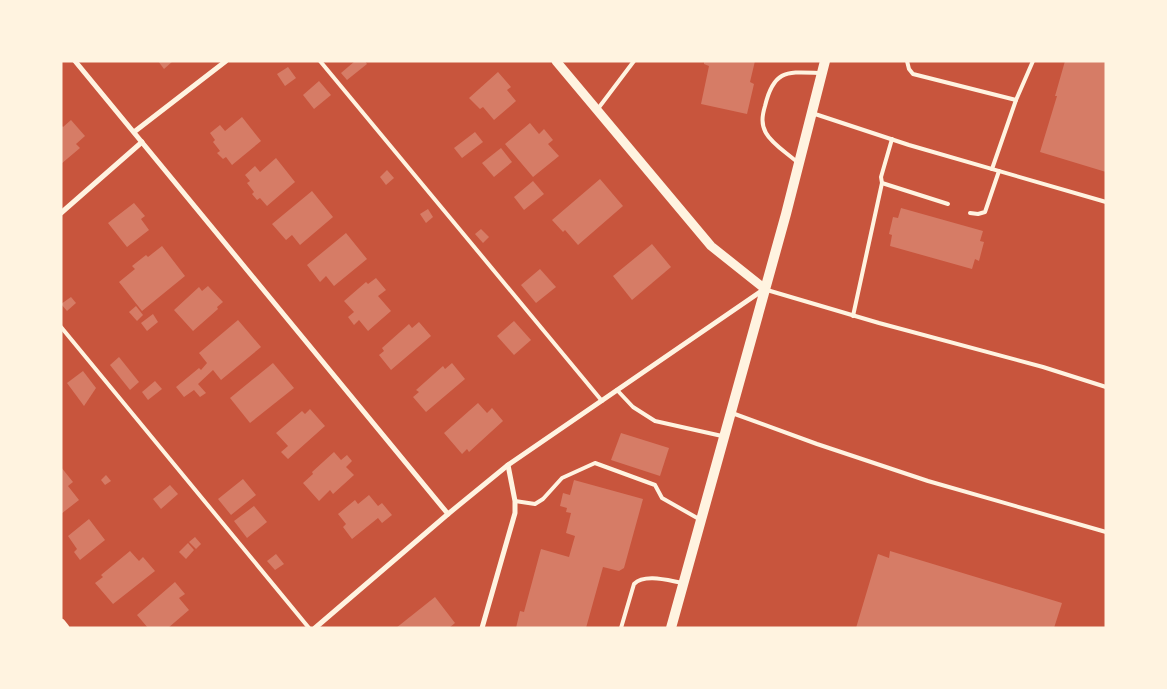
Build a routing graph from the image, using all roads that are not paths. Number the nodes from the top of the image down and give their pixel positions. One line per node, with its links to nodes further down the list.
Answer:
1 (75, 61): 13 (street)
2 (226, 61): 13 (street)
3 (320, 61): 29 (lane)
4 (556, 61): 11 (street)
5 (634, 61): 11 (lane)
6 (825, 61): 9 (main road)
7 (907, 61): 10 (lane)
8 (1033, 61): 10 (lane)
9 (822, 73): 12 (main road); 16 (lane)
10 (1016, 100): 17 (lane)
11 (597, 110): 24 (street)
12 (812, 113): 14 (lane); 16 (main road)
13 (134, 132): 15 (street)
14 (892, 139): 17 (lane); 19 (lane)
15 (142, 142): 22 (street); 34 (street)
16 (799, 163): 24 (main road)
17 (992, 169): 18 (lane)
18 (999, 171): 20 (lane); 23 (lane)
19 (882, 183): 21 (lane); 25 (lane)
20 (1106, 202)
21 (948, 204)
22 (61, 213)
23 (970, 213)
24 (764, 289): 25 (lane); 28 (street); 30 (main road)
25 (853, 316): 27 (lane)
26 (61, 327): 40 (lane)
27 (1106, 387)
28 (617, 390): 29 (street); 31 (lane)
29 (602, 401): 32 (street)
30 (730, 412): 31 (main road); 36 (lane)
31 (723, 436): 35 (main road)
32 (508, 465): 33 (street); 34 (street)
33 (515, 501): 35 (lane); 42 (street)
34 (448, 514): 41 (street)
35 (701, 520): 37 (main road)
36 (1106, 532)
37 (683, 583): 43 (lane); 44 (main road)
38 (61, 623): 39 (street)
39 (65, 628)
40 (309, 628)
41 (315, 628)
42 (482, 628)
43 (621, 628)
44 (671, 628)

